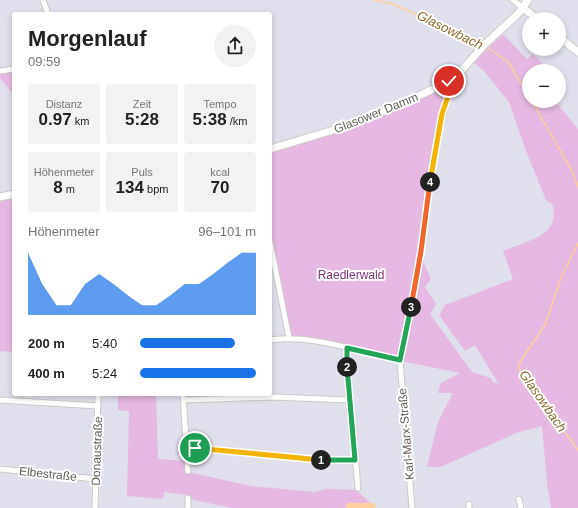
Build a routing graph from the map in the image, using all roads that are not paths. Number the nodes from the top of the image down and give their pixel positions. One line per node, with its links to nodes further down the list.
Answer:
1 (43, 0): 5 (street)
2 (513, 0): 4 (street)
3 (528, 0): 4 (street, Glasower Damm)
4 (523, 8): 6 (street); 11 (street, Glasower Damm)
5 (47, 12)
6 (528, 12)
7 (566, 43): 8 (street)
8 (578, 52)
9 (12, 68): 10 (street)
10 (0, 71)
11 (454, 79): 12 (street, Glasower Damm); 19 (street, Karl-Marx-Straße)
12 (272, 148)
13 (12, 194): 14 (street)
14 (0, 197)
15 (272, 252): 16 (street)
16 (289, 338): 17 (street); 18 (street)
17 (272, 340)
18 (347, 348): 19 (street); 24 (street)
19 (400, 360): 36 (street, Karl-Marx-Straße)
20 (98, 396): 25 (street, Donaustraße)
21 (183, 396): 23 (street)
22 (0, 400): 25 (street)
23 (183, 400): 24 (street); 26 (street)
24 (350, 400): 27 (street)
25 (98, 406): 30 (street, Donaustraße)
26 (187, 447): 27 (street); 29 (street)
27 (355, 460): 31 (street)
28 (0, 469): 30 (street, Elbestraße)
29 (188, 471)
30 (96, 479): 34 (street, Donaustraße)
31 (358, 488)
32 (188, 498): 35 (street)
33 (519, 499): 37 (street)
34 (95, 508)
35 (188, 508)
36 (412, 508)
37 (521, 508)

